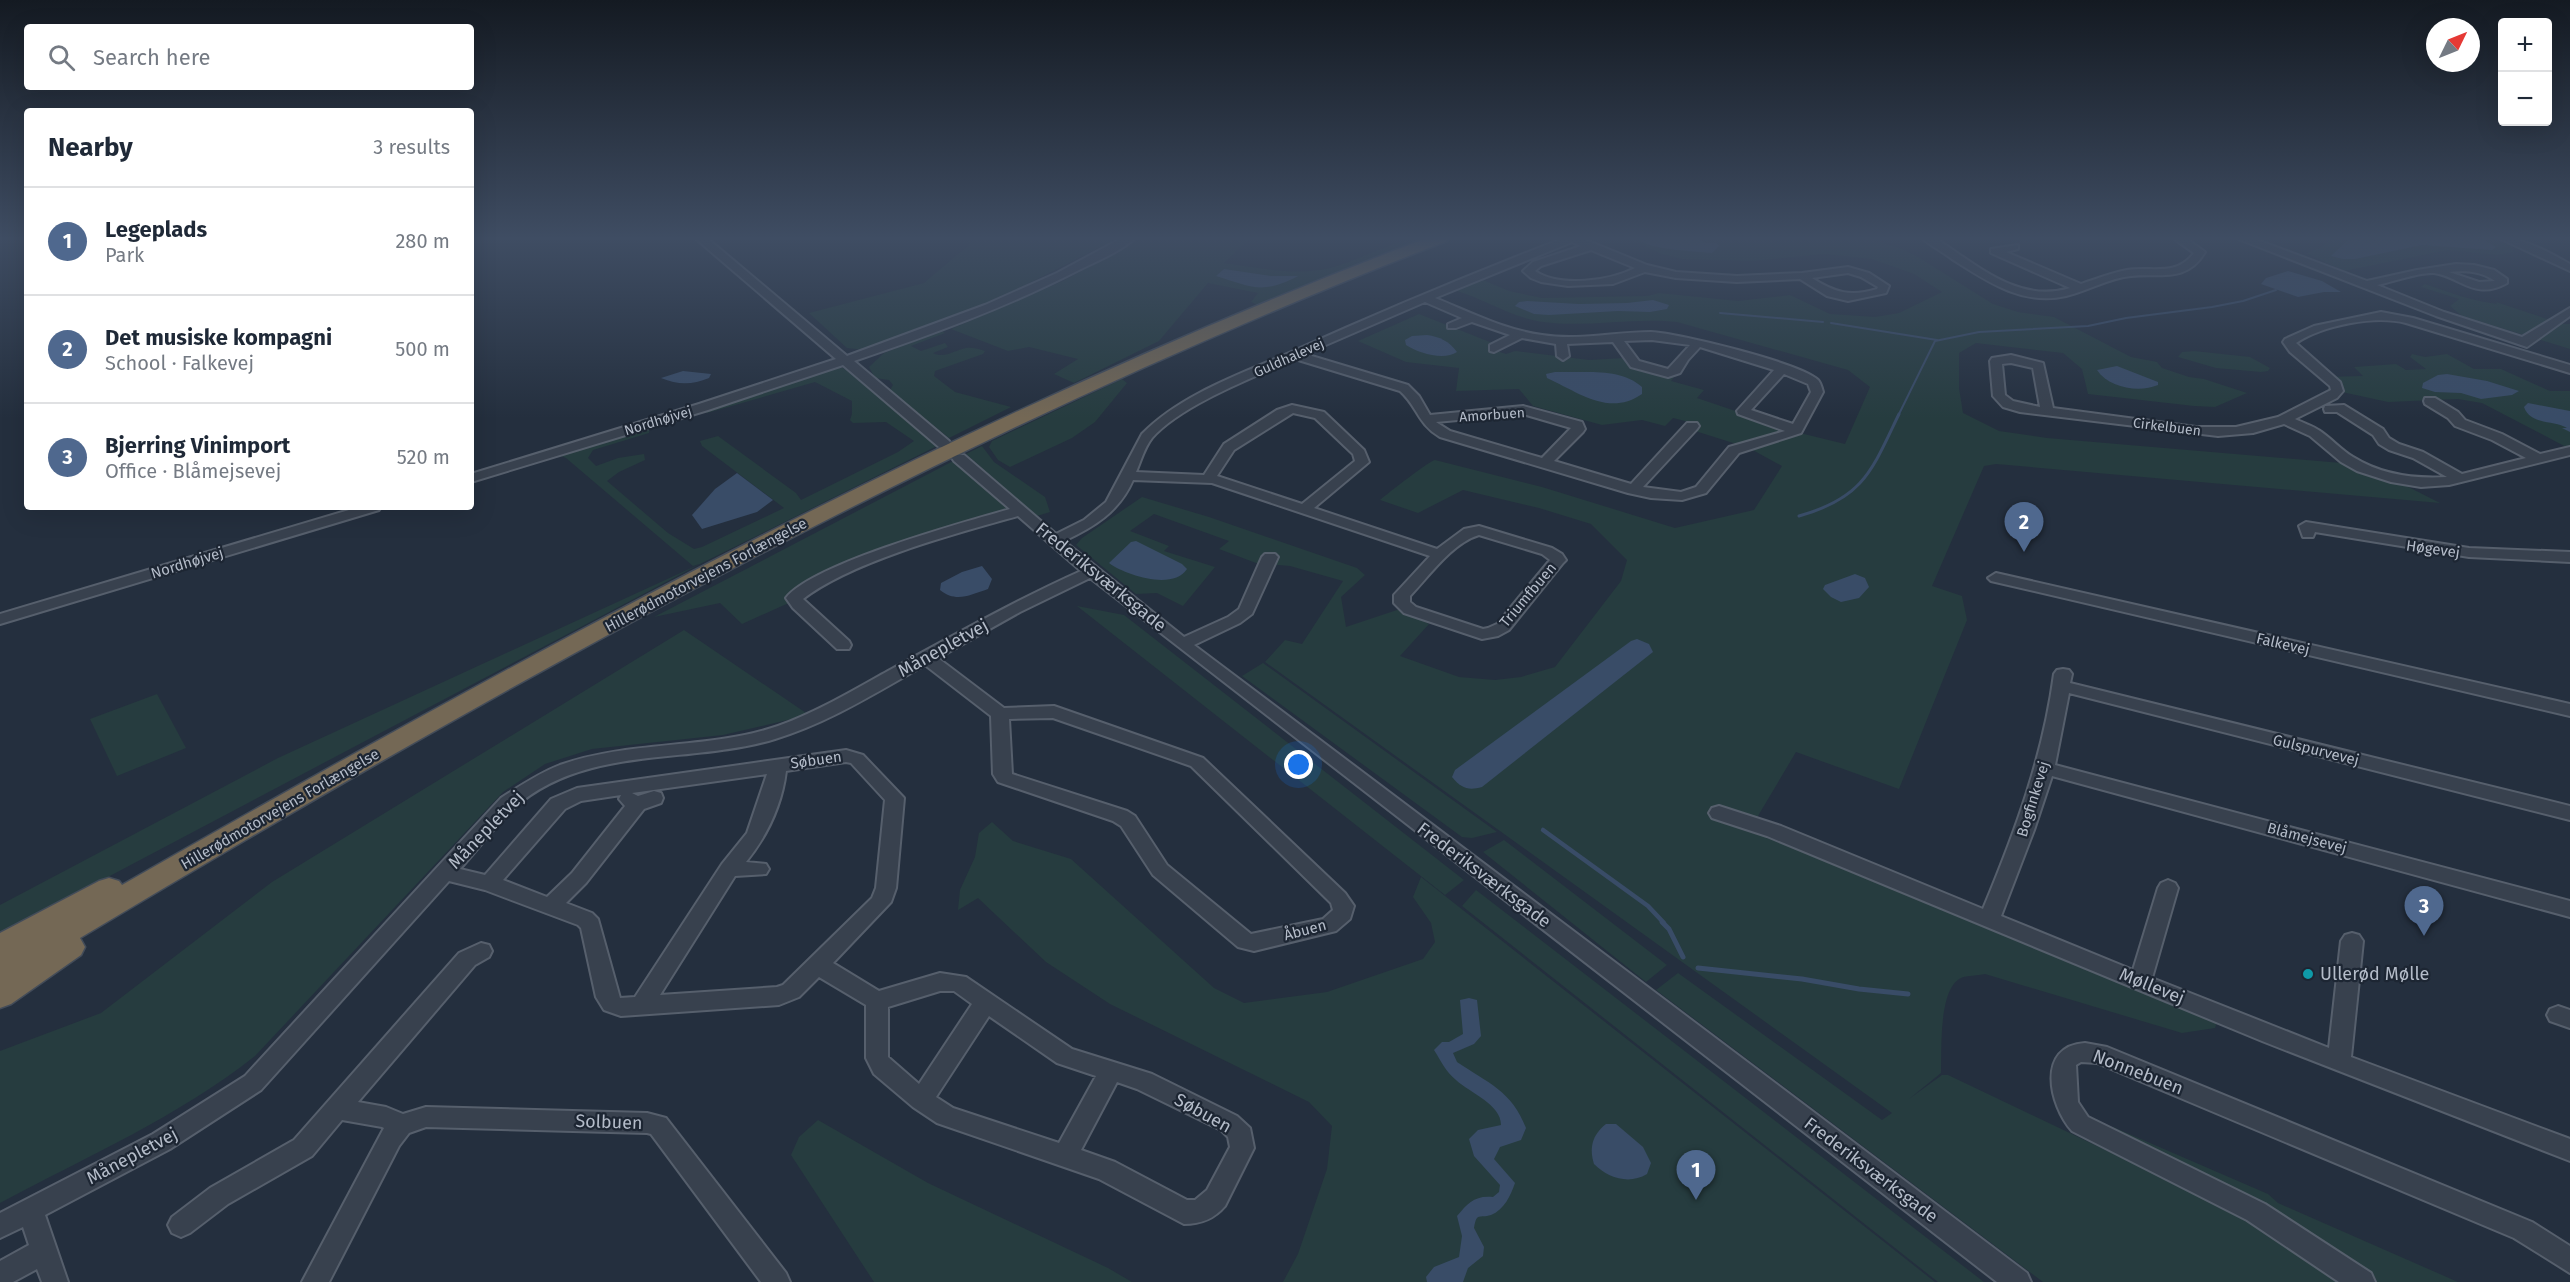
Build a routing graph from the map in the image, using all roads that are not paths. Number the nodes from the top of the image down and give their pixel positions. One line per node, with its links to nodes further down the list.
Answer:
1 (771, 298): 18 (street)
2 (1013, 298): 18 (street, Nordhøjvej)
3 (1290, 298): 53 (highway, Hillerødmotorvejens Forlængelse)
4 (1425, 298): 8 (street); 16 (street, Guldhalevej)
5 (2398, 298): 7 (street)
6 (2570, 311): 13 (street)
7 (2440, 314): 9 (street); 13 (street)
8 (1473, 316): 10 (street); 11 (street)
9 (2423, 324): 19 (street, Cirkelbuen); 25 (street, Cirkelbuen)
10 (1452, 326)
11 (1521, 334): 12 (street); 15 (street)
12 (1616, 338): 14 (street); 14 (street)
13 (2523, 342): 17 (street)
14 (1697, 344): 27 (street)
15 (1494, 348)
16 (1295, 355): 24 (street, Amorbuen); 33 (street, Guldhalevej)
17 (2570, 357)
18 (845, 361): 28 (street); 34 (street, Nordhøjvej)
19 (2570, 369)
20 (1781, 375): 27 (street)
21 (2430, 401): 31 (street)
22 (2330, 410): 36 (street)
23 (2047, 411): 23 (street, Cirkelbuen); 25 (street, Cirkelbuen)
24 (1425, 419): 32 (street, Amorbuen); 32 (street, Amorbuen)
25 (2285, 419): 36 (street)
26 (1673, 425): 37 (street)
27 (1796, 430): 37 (street, Amorbuen)
28 (944, 444)
29 (2570, 450): 31 (street)
30 (959, 458): 40 (street, Frederiksværksgade)
31 (2537, 458): 36 (street)
32 (1545, 463): 37 (street, Amorbuen)
33 (1128, 475): 35 (street); 42 (street, Guldhalevej)
34 (474, 477)
35 (1209, 478): 38 (street); 38 (street)
36 (2459, 478)
37 (1634, 490)
38 (1304, 509): 43 (street)
39 (364, 510): 48 (street, Nordhøjvej)
40 (1022, 511): 42 (street, Frederiksværksgade); 50 (street)
41 (2308, 534): 45 (street, Høgevej)
42 (1054, 540): 46 (street, Frederiksværksgade)
43 (1441, 555): 43 (street, Triumfbuen)
44 (1270, 557): 49 (street)
45 (2570, 557)
46 (1091, 572): 49 (street, Frederiksværksgade); 51 (street, Månepletvej)
47 (1996, 578): 54 (street, Falkevej)
48 (0, 619)
49 (1182, 644): 96 (street, Frederiksværksgade)
50 (843, 645)
51 (926, 657): 55 (street); 64 (street, Månepletvej)
52 (2062, 680): 58 (street, Bogfinkevej); 60 (street, Gulspurvevej)
53 (499, 685): 56 (highway, Hillerødmotorvejens Forlængelse); 76 (highway)
54 (2570, 710)
55 (1000, 714): 55 (street, Åbuen)
56 (366, 760): 71 (highway); 74 (highway, Hillerødmotorvejens Forlængelse)
57 (777, 766): 62 (street, Søbuen); 65 (street, Søbuen); 73 (street, Søbuen)
58 (2044, 768): 68 (street, Blåmejsevej); 69 (street, Bogfinkevej)
59 (639, 800): 67 (street)
60 (2570, 813)
61 (1731, 817): 69 (street, Møllevej)
62 (729, 869): 63 (street); 79 (street, Søbuen)
63 (759, 869)
64 (445, 873): 65 (street, Søbuen); 87 (street, Månepletvej)
65 (489, 883): 67 (street, Søbuen)
66 (2168, 888): 75 (street)
67 (550, 906): 79 (street, Søbuen)
68 (2570, 909)
69 (1989, 920): 75 (street, Møllevej)
70 (2352, 941): 80 (street)
71 (0, 947)
72 (481, 951): 83 (street)
73 (818, 965): 77 (street); 79 (street, Søbuen)
74 (0, 971)
75 (2140, 981): 80 (street, Møllevej)
76 (0, 995)
77 (878, 1001): 78 (street, Søbuen); 82 (street, Søbuen)
78 (986, 1002): 81 (street, Søbuen); 82 (street)
79 (642, 1006)
80 (2339, 1060): 85 (street, Møllevej)
81 (1111, 1071): 86 (street); 86 (street, Søbuen)
82 (921, 1100): 86 (street, Søbuen)
83 (338, 1109): 84 (street); 88 (street)
84 (401, 1125): 94 (street); 95 (street, Solbuen)
85 (2570, 1150)
86 (1065, 1156)
87 (30, 1209): 89 (street, Månepletvej); 90 (street)
88 (181, 1225)
89 (0, 1226)
90 (44, 1251): 92 (street); 93 (street)
91 (2570, 1261): 97 (street, Nonnebuen)
92 (0, 1275)
93 (55, 1282)
94 (315, 1282)
95 (777, 1282)
96 (2018, 1282)
97 (2362, 1282)

